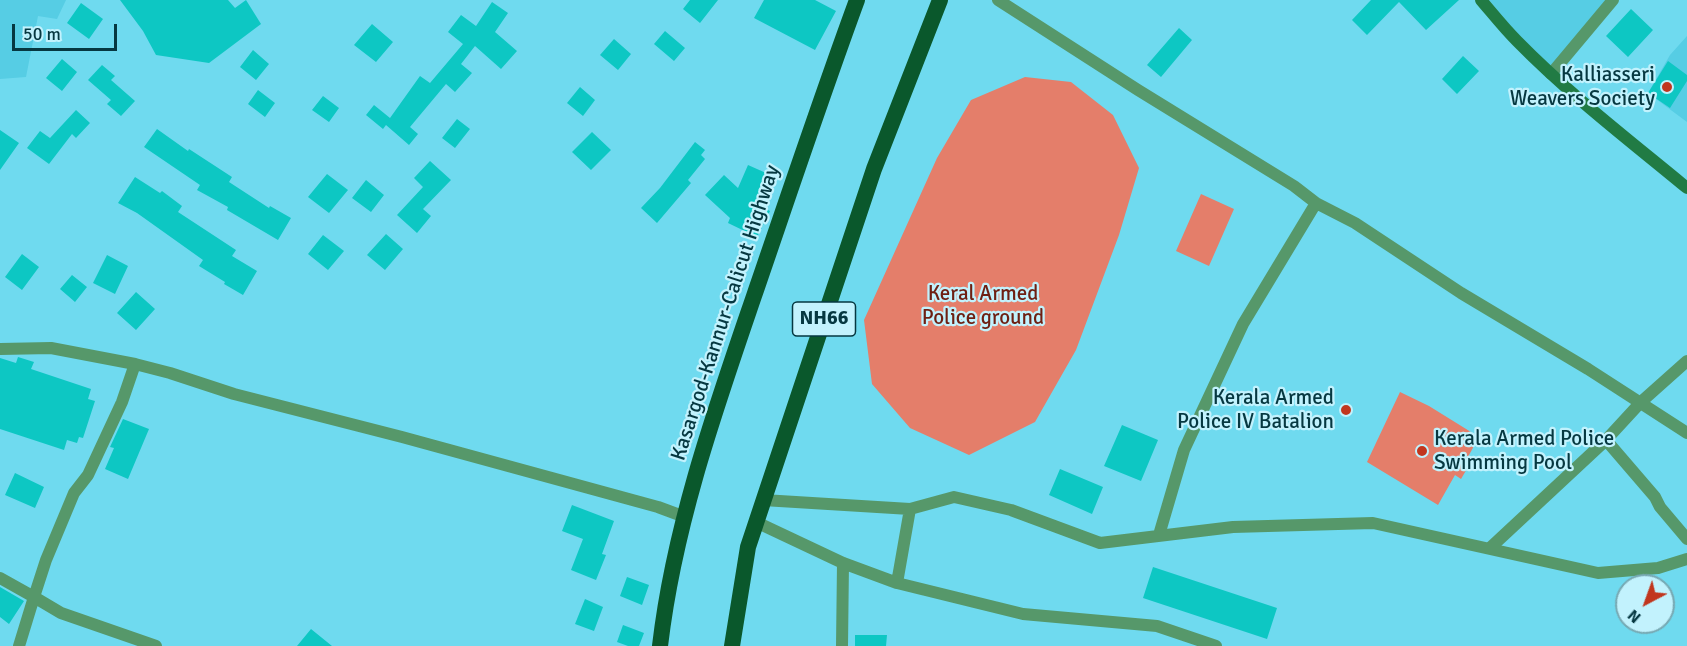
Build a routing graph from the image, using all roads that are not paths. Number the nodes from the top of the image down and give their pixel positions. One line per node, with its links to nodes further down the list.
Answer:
1 (857, 0): 17 (highway, Kasargod-Kannur-Calicut Highway)
2 (940, 0): 15 (highway, NH66)
3 (998, 0): 8 (street)
4 (1481, 0): 6 (main road)
5 (1613, 0): 6 (street)
6 (1551, 74): 7 (main road)
7 (1687, 188)
8 (1316, 203): 12 (street); 19 (street)
9 (0, 349): 11 (street)
10 (1687, 361): 12 (street)
11 (135, 364): 17 (street); 26 (street)
12 (1641, 402): 13 (street); 14 (street)
13 (1687, 433)
14 (1606, 440): 20 (street); 21 (street)
15 (763, 500): 16 (street); 18 (highway, NH66)
16 (910, 509): 19 (street); 25 (street)
17 (685, 517): 29 (highway, Kasargod-Kannur-Calicut Highway)
18 (756, 522): 23 (street); 30 (highway, NH66)
19 (1159, 536): 21 (street)
20 (1687, 539)
21 (1490, 548): 22 (street)
22 (1687, 559)
23 (843, 563): 25 (street); 31 (street)
24 (0, 579): 26 (street)
25 (897, 584): 32 (street)
26 (34, 597): 27 (street); 28 (street)
27 (20, 646)
28 (156, 646)
29 (660, 646)
30 (732, 646)
31 (842, 646)
32 (1216, 646)

